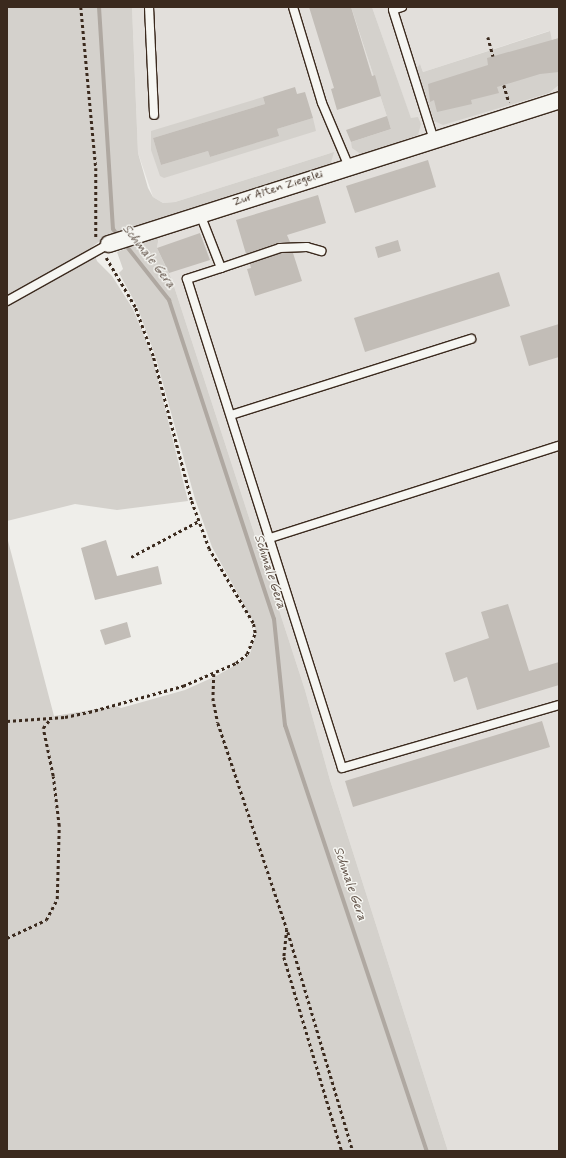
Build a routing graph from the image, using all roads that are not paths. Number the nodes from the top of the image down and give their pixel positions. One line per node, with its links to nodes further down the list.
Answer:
1 (149, 7): 5 (lane)
2 (293, 7): 7 (lane)
3 (402, 7): 6 (lane)
4 (559, 100): 6 (street, Zur Alten Ziegelei)
5 (154, 115)
6 (434, 140): 7 (street, Zur Alten Ziegelei)
7 (349, 167): 8 (street, Zur Alten Ziegelei)
8 (200, 214): 9 (street, Zur Alten Ziegelei); 11 (lane)
9 (105, 246): 12 (lane, Zur Alten Ziegelei)
10 (321, 251): 11 (lane)
11 (221, 268): 14 (lane)
12 (7, 301)
13 (471, 339): 14 (lane)
14 (231, 415): 16 (lane)
15 (559, 446): 16 (lane)
16 (270, 538): 17 (lane)
17 (559, 705)

